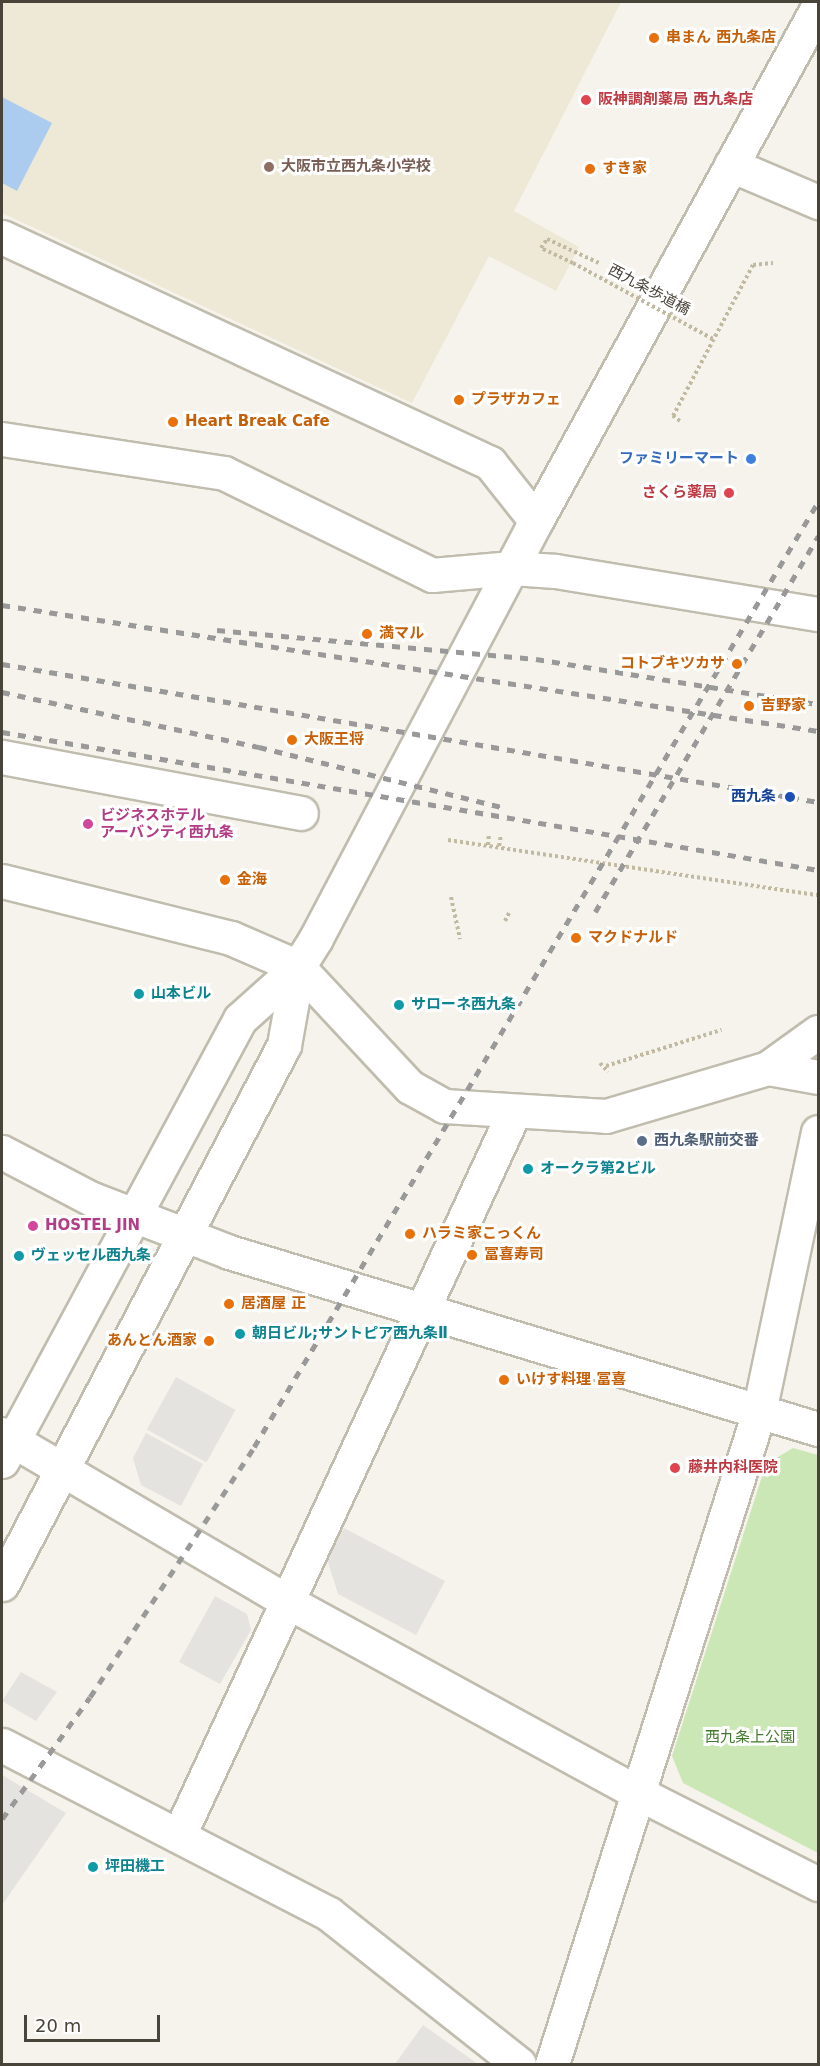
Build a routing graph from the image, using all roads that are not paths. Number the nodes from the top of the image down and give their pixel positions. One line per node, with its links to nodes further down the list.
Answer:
1 (819, 7): 2 (street)
2 (731, 165): 3 (street); 6 (street)
3 (819, 202)
4 (2, 237): 6 (street)
5 (2, 439): 7 (street)
6 (536, 521): 7 (street)
7 (512, 568): 8 (street); 12 (street)
8 (819, 614)
9 (2, 757): 10 (street)
10 (301, 813)
11 (2, 881): 12 (street)
12 (298, 967): 16 (street); 19 (street); 20 (street)
13 (819, 1032): 14 (street)
14 (768, 1068): 15 (street); 16 (street)
15 (819, 1077)
16 (514, 1112): 21 (street)
17 (819, 1132): 22 (street)
18 (2, 1152): 19 (street)
19 (135, 1215): 20 (street); 24 (street)
20 (183, 1234): 21 (street); 25 (street)
21 (419, 1310): 22 (street); 27 (street)
22 (759, 1412): 23 (street); 29 (street)
23 (819, 1429)
24 (5, 1445): 25 (street)
25 (63, 1470): 26 (street); 27 (street)
26 (2, 1584)
27 (288, 1602): 29 (street); 30 (street)
28 (2, 1745): 30 (street)
29 (638, 1793): 31 (street); 33 (street)
30 (180, 1833): 32 (street)
31 (819, 1884)
32 (519, 2064)
33 (552, 2064)

